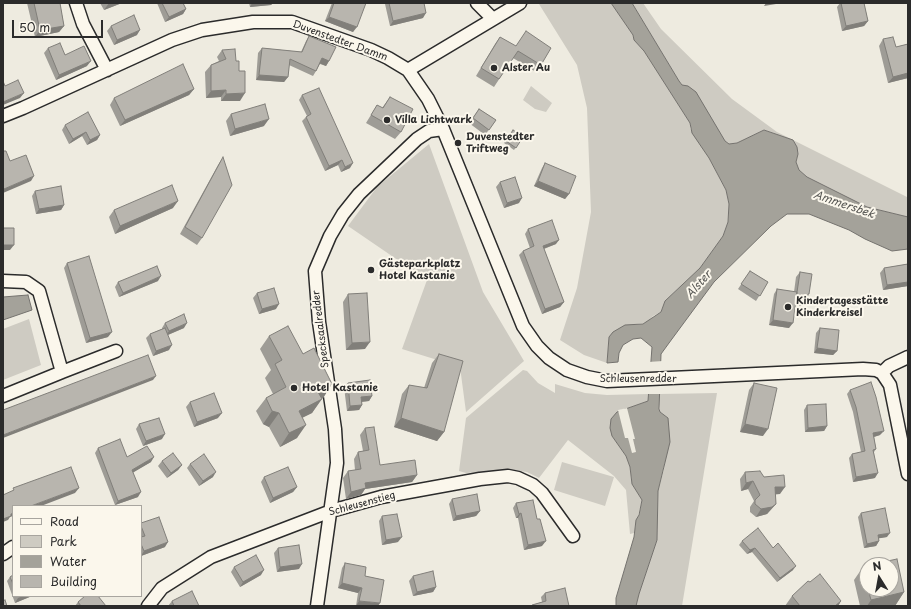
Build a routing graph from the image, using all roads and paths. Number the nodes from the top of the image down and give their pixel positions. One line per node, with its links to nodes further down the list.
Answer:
1 (76, 3): 5 (street)
2 (477, 3): 4 (street)
3 (520, 3): 4 (street)
4 (493, 19): 6 (street)
5 (107, 70): 6 (street, Duvenstedter Damm); 7 (street, Duvenstedter Damm)
6 (408, 70): 8 (street, Duvenstedter Damm)
7 (3, 116)
8 (443, 129): 13 (street, Schleusenredder); 16 (street, Specksaalredder)
9 (3, 281): 12 (street)
10 (116, 351): 12 (street)
11 (908, 357): 13 (street)
12 (62, 372): 14 (street)
13 (882, 373): 15 (street)
14 (3, 396)
15 (908, 474)
16 (331, 511): 17 (street, Schleusenstieg); 20 (street, Schleusenstieg); 21 (street, Specksaalredder)
17 (573, 536)
18 (12, 548): 19 (street)
19 (3, 554)
20 (148, 606)
21 (317, 606)

